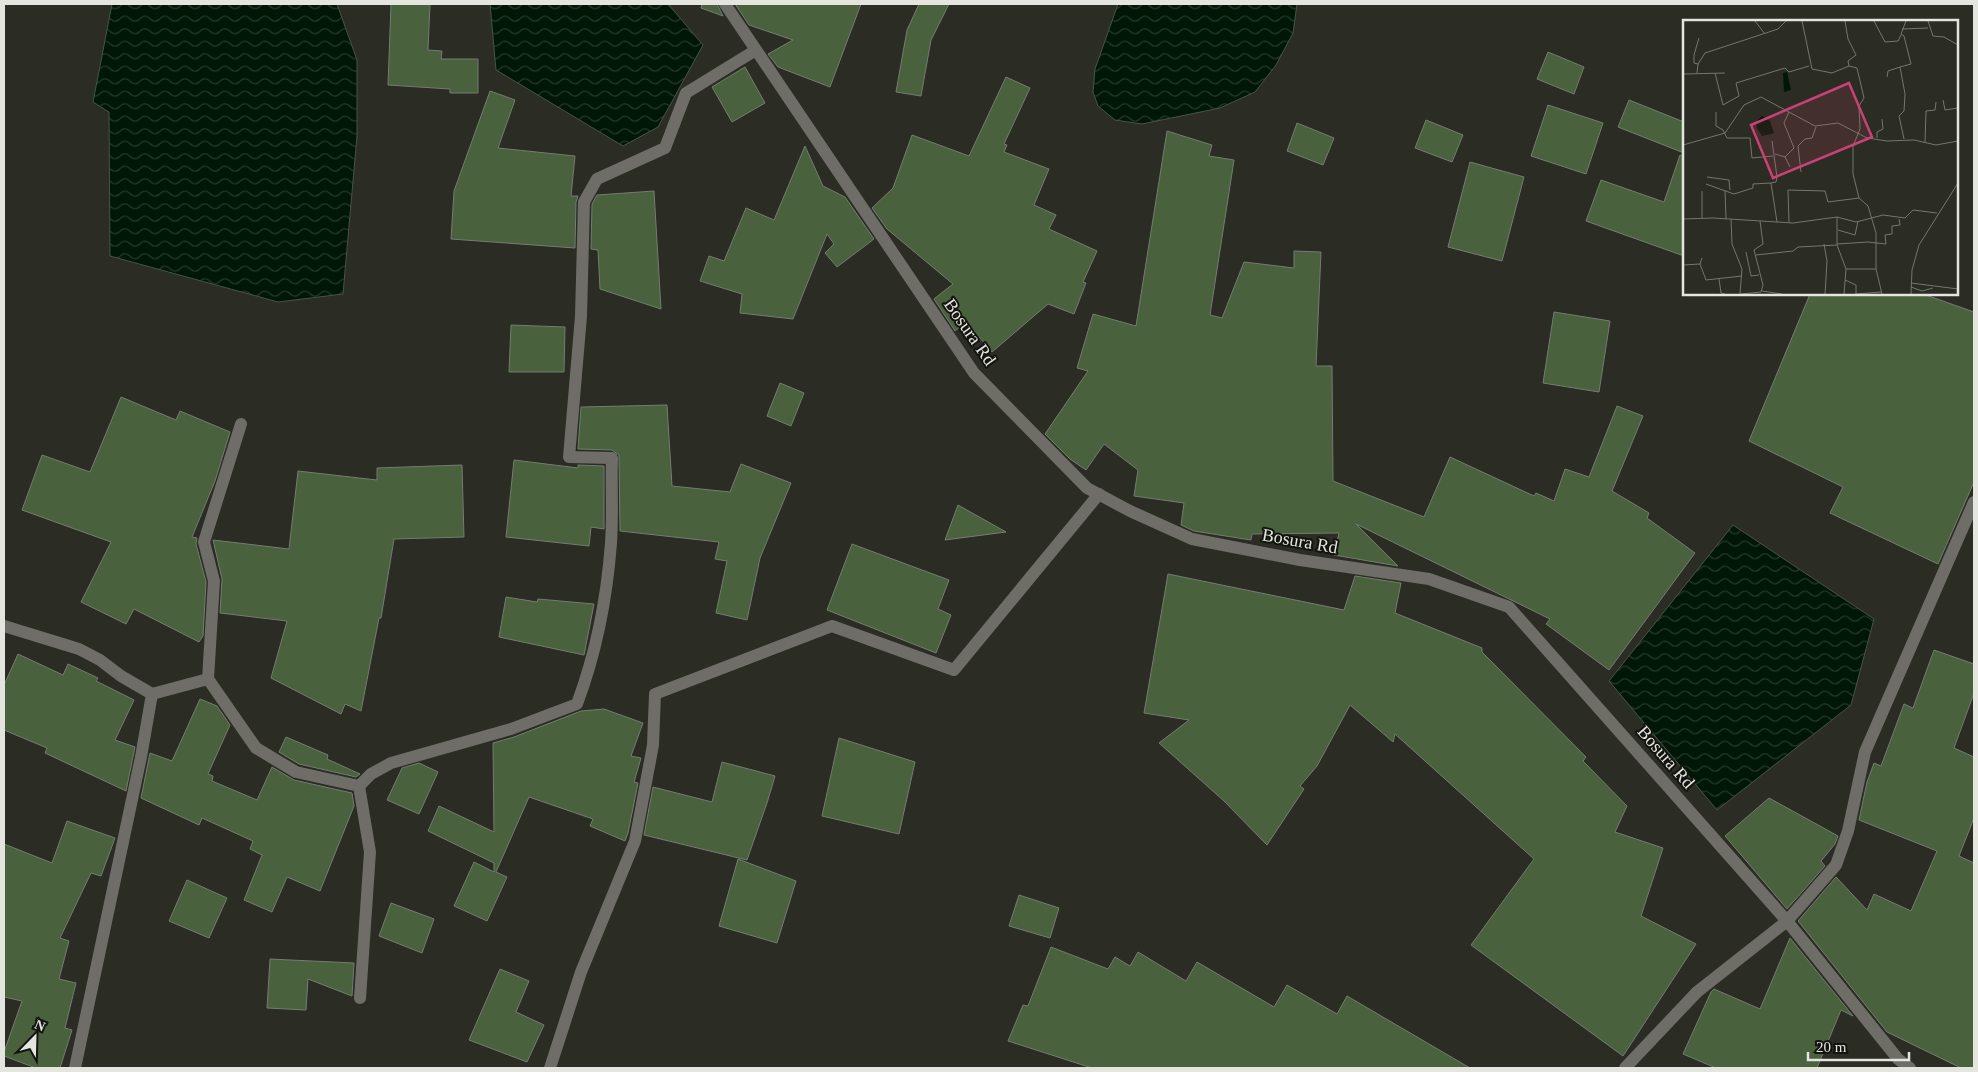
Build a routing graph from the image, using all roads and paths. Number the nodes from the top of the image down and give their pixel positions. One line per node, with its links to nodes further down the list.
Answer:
1 (725, 4): 2 (street, Bosura Rd)
2 (756, 50): 4 (street, Bosura Rd); 9 (street)
3 (241, 424): 7 (street)
4 (1099, 494): 10 (street, Bosura Rd); 13 (street)
5 (1974, 502): 10 (street)
6 (4, 626): 8 (street)
7 (208, 679): 8 (street); 9 (street)
8 (152, 694): 12 (street)
9 (359, 786): 11 (street)
10 (1787, 921): 14 (street); 15 (street, Bosura Rd)
11 (360, 998)
12 (75, 1068)
13 (550, 1068)
14 (1625, 1068)
15 (1910, 1068)

